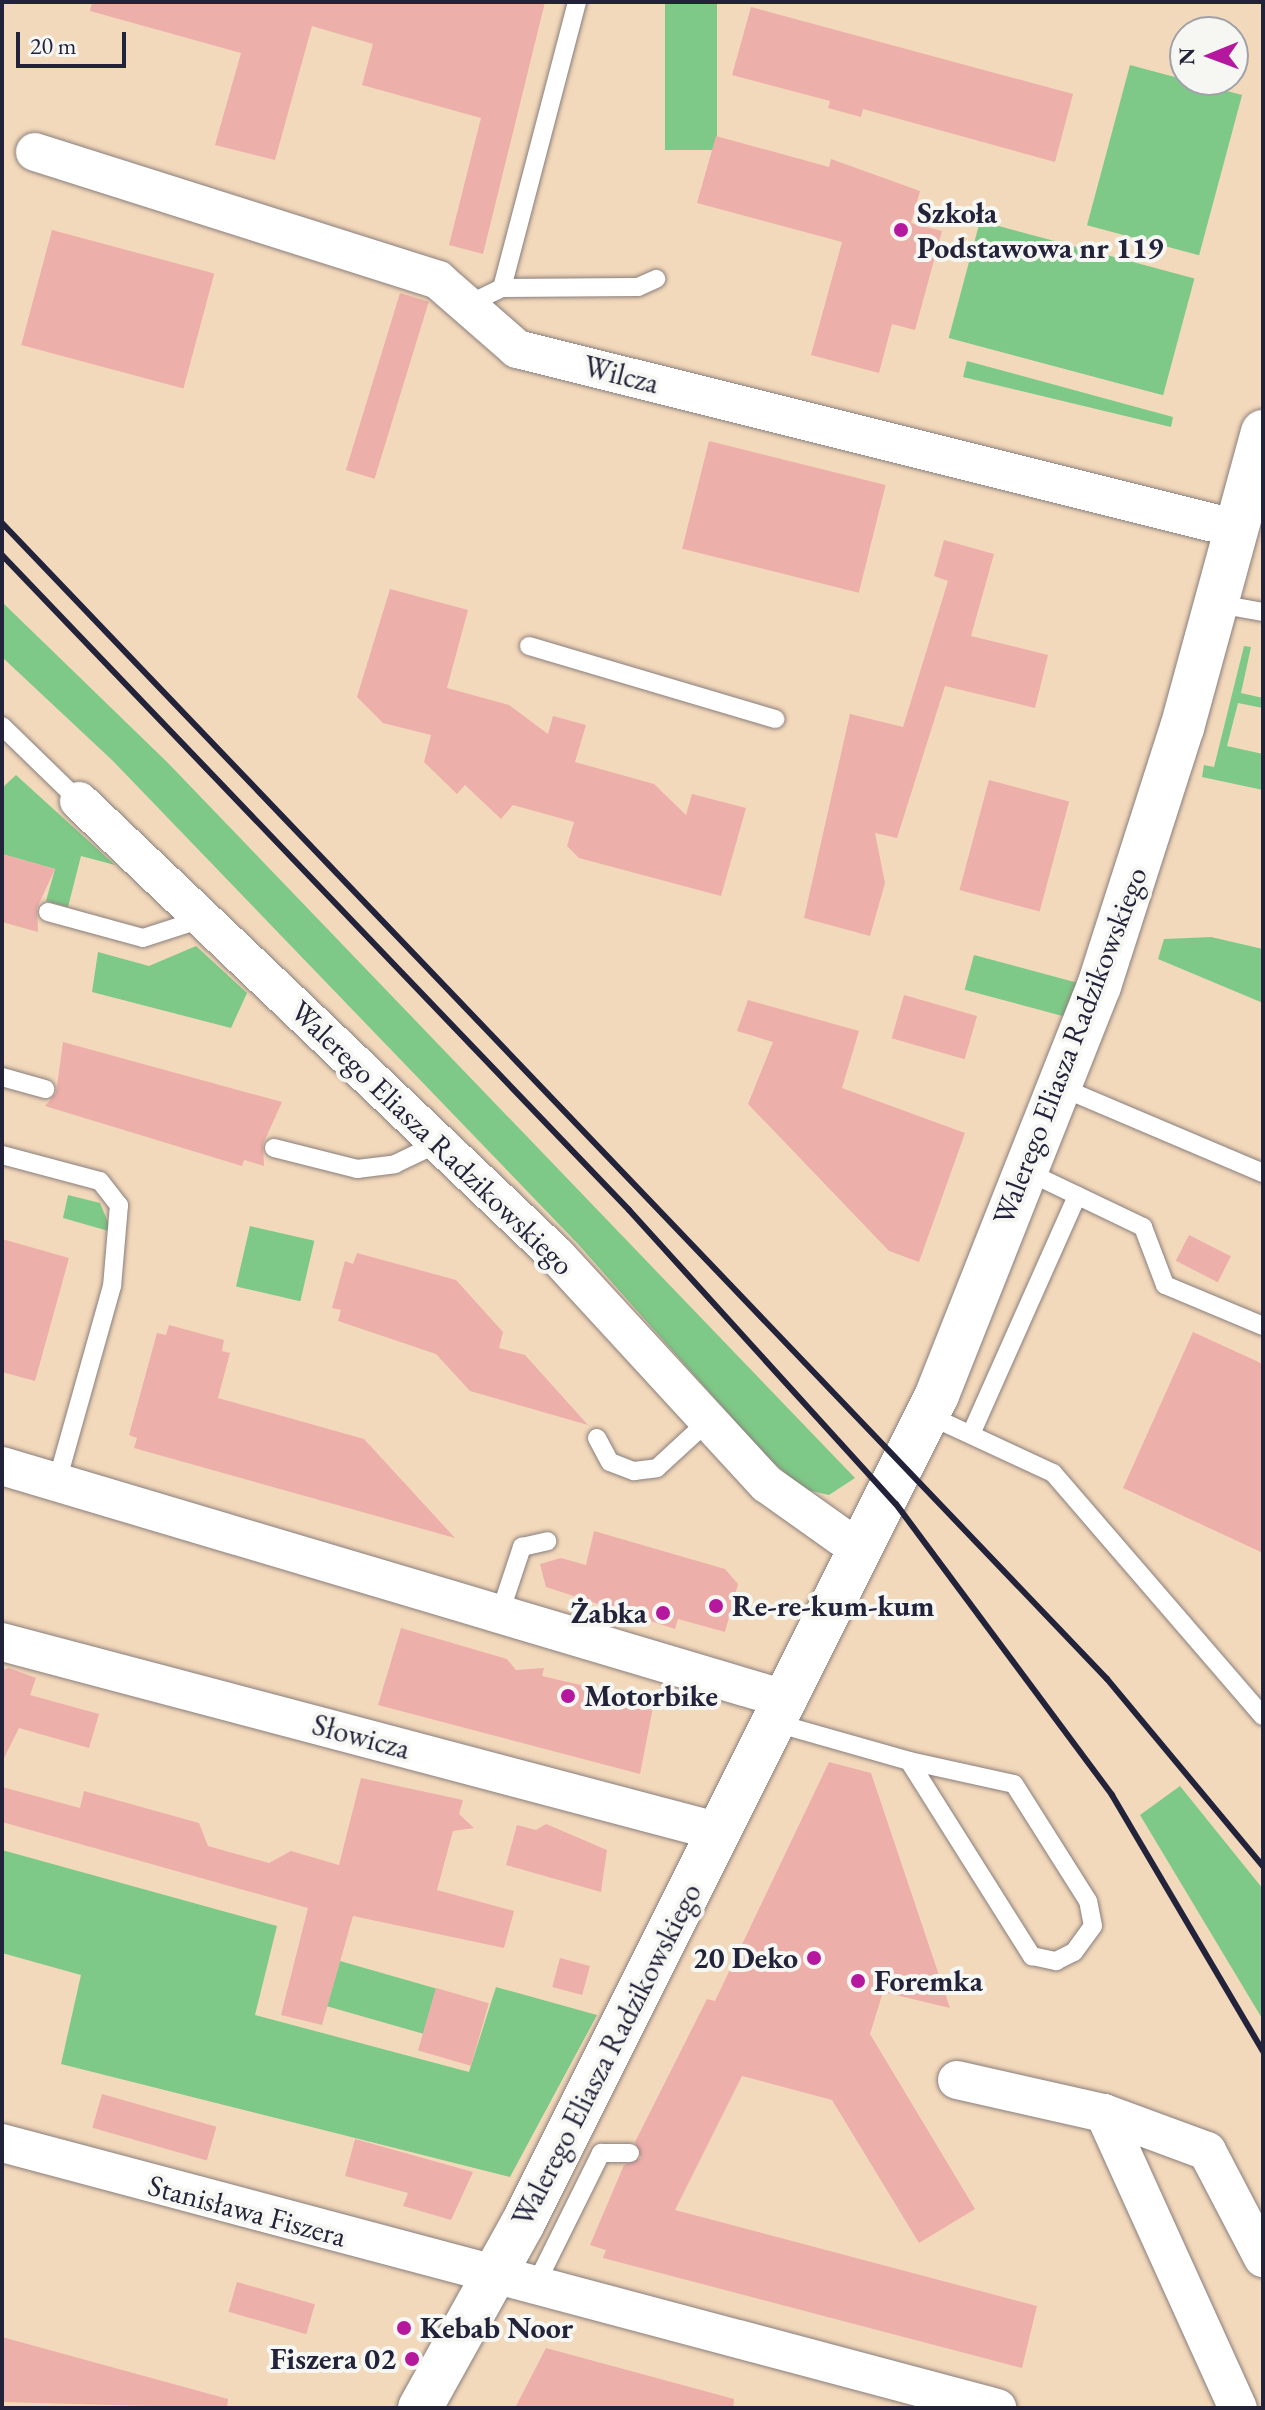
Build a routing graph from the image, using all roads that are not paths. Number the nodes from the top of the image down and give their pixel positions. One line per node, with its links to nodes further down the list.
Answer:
1 (577, 2): 4 (lane)
2 (35, 152): 4 (street, Wilcza)
3 (656, 279): 4 (lane)
4 (487, 296): 6 (street, Wilcza)
5 (1263, 432): 6 (street, Walerego Eliasza Radzikowskiego)
6 (1238, 529): 7 (street, Walerego Eliasza Radzikowskiego)
7 (1218, 604): 8 (lane); 16 (street, Walerego Eliasza Radzikowskiego)
8 (1263, 612)
9 (529, 646): 10 (lane)
10 (775, 719)
11 (2, 726): 12 (lane, Walerego Eliasza Radzikowskiego)
12 (79, 801): 14 (street, Walerego Eliasza Radzikowskiego)
13 (48, 912): 14 (lane)
14 (207, 917): 18 (street, Walerego Eliasza Radzikowskiego)
15 (2, 1077): 17 (lane)
16 (1058, 1086): 21 (street, Walerego Eliasza Radzikowskiego); 22 (lane)
17 (45, 1089)
18 (441, 1142): 19 (lane); 26 (street, Walerego Eliasza Radzikowskiego)
19 (274, 1148)
20 (2, 1155): 30 (lane)
21 (1023, 1170): 23 (lane); 25 (street, Walerego Eliasza Radzikowskiego)
22 (1263, 1173)
23 (1077, 1196): 24 (lane); 27 (lane)
24 (1263, 1326)
25 (928, 1415): 27 (lane); 32 (street, Walerego Eliasza Radzikowskiego)
26 (707, 1422): 28 (lane); 32 (street, Walerego Eliasza Radzikowskiego)
27 (971, 1434): 36 (lane)
28 (597, 1438)
29 (2, 1466): 30 (street)
30 (57, 1482): 33 (street)
31 (547, 1541): 33 (lane)
32 (860, 1550): 35 (street, Walerego Eliasza Radzikowskiego)
33 (500, 1613): 35 (street)
34 (2, 1642): 38 (street, Słowicza)
35 (782, 1711): 37 (lane); 38 (street, Walerego Eliasza Radzikowskiego)
36 (1263, 1716)
37 (909, 1761): 37 (lane)
38 (720, 1832): 44 (street, Walerego Eliasza Radzikowskiego)
39 (957, 2080): 40 (street)
40 (1104, 2113): 43 (street); 48 (street)
41 (2, 2143): 44 (street, Stanisława Fiszera)
42 (630, 2153): 45 (lane)
43 (1263, 2258)
44 (492, 2278): 45 (street, Stanisława Fiszera); 46 (street, Walerego Eliasza Radzikowskiego)
45 (534, 2288): 47 (street, Stanisława Fiszera)
46 (420, 2408)
47 (997, 2408)
48 (1238, 2408)

